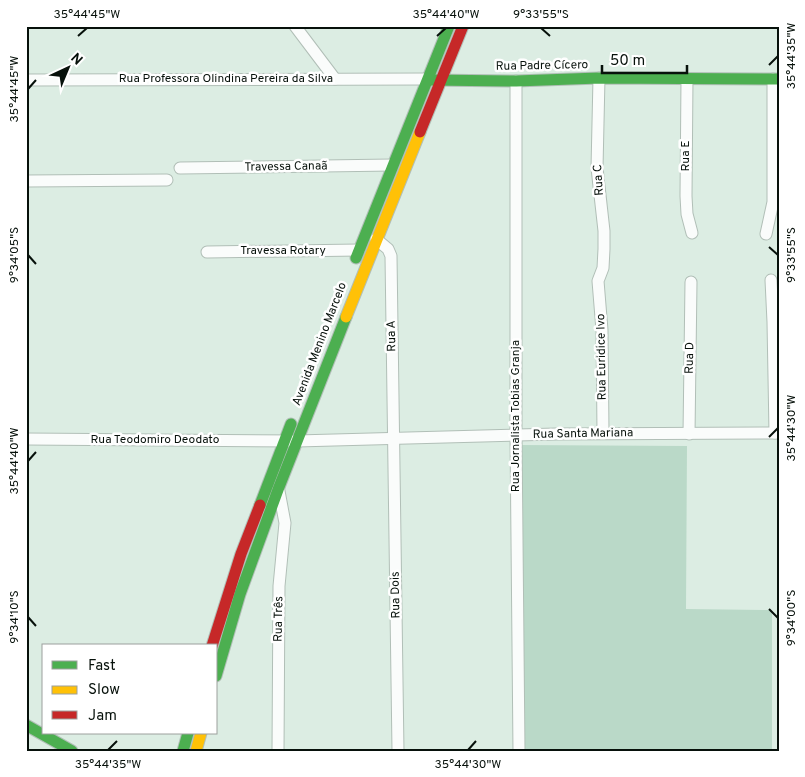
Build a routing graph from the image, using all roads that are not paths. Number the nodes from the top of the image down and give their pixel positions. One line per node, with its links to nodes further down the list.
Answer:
1 (296, 26): 5 (street)
2 (449, 26): 9 (main road, Avenida Menino Marcelo)
3 (463, 26): 10 (main road, Avenida Menino Marcelo)
4 (599, 78): 6 (main road, Rua Padre Cícero); 11 (main road, Rua Padre Cícero); 22 (street, Rua C)
5 (336, 79): 8 (street, Rua Professora Olindina Pereira da Silva); 9 (street, Rua Professora Olindina Pereira da Silva)
6 (687, 79): 7 (main road, Rua Padre Cícero); 16 (street, Rua E)
7 (776, 79): 17 (street)
8 (26, 80)
9 (427, 80): 10 (main road, Rua Padre Cícero); 12 (main road, Avenida Menino Marcelo)
10 (441, 81): 11 (main road, Rua Padre Cícero); 18 (main road, Avenida Menino Marcelo)
11 (516, 81): 29 (street, Rua Jornalista Tobias Granja)
12 (392, 166): 13 (street, Travessa Canaã); 19 (main road, Avenida Menino Marcelo)
13 (180, 168)
14 (26, 180): 15 (street)
15 (167, 180)
16 (692, 233)
17 (766, 234)
18 (376, 239): 31 (street, Rua A); 33 (main road, Avenida Menino Marcelo)
19 (359, 250): 20 (street, Travessa Rotary); 21 (main road, Avenida Menino Marcelo)
20 (207, 252)
21 (352, 268)
22 (598, 280): 26 (street, Rua Euridice Ivo)
23 (771, 280): 27 (street)
24 (691, 282): 28 (street, Rua D)
25 (295, 413): 32 (main road, Avenida Menino Marcelo)
26 (603, 433): 28 (street, Rua Santa Mariana); 29 (street, Rua Santa Mariana)
27 (777, 433): 28 (street, Rua Santa Mariana)
28 (688, 434)
29 (516, 435): 31 (street, Rua Santa Mariana); 45 (street, Rua Jornalista Tobias Granja)
30 (26, 438): 32 (street, Rua Teodomiro Deodato)
31 (394, 438): 33 (street, Rua Santa Mariana); 44 (street, Rua Dois)
32 (284, 441): 33 (street, Rua Teodomiro Deodato); 35 (main road, Avenida Menino Marcelo)
33 (297, 441): 34 (main road, Avenida Menino Marcelo)
34 (279, 488): 36 (main road, Avenida Menino Marcelo); 43 (street, Rua Três)
35 (213, 644)
36 (218, 669)
37 (26, 725): 40 (main road)
38 (188, 734): 41 (main road)
39 (201, 734): 42 (main road)
40 (72, 751)
41 (183, 751)
42 (196, 751)
43 (278, 751)
44 (398, 751)
45 (518, 751)

